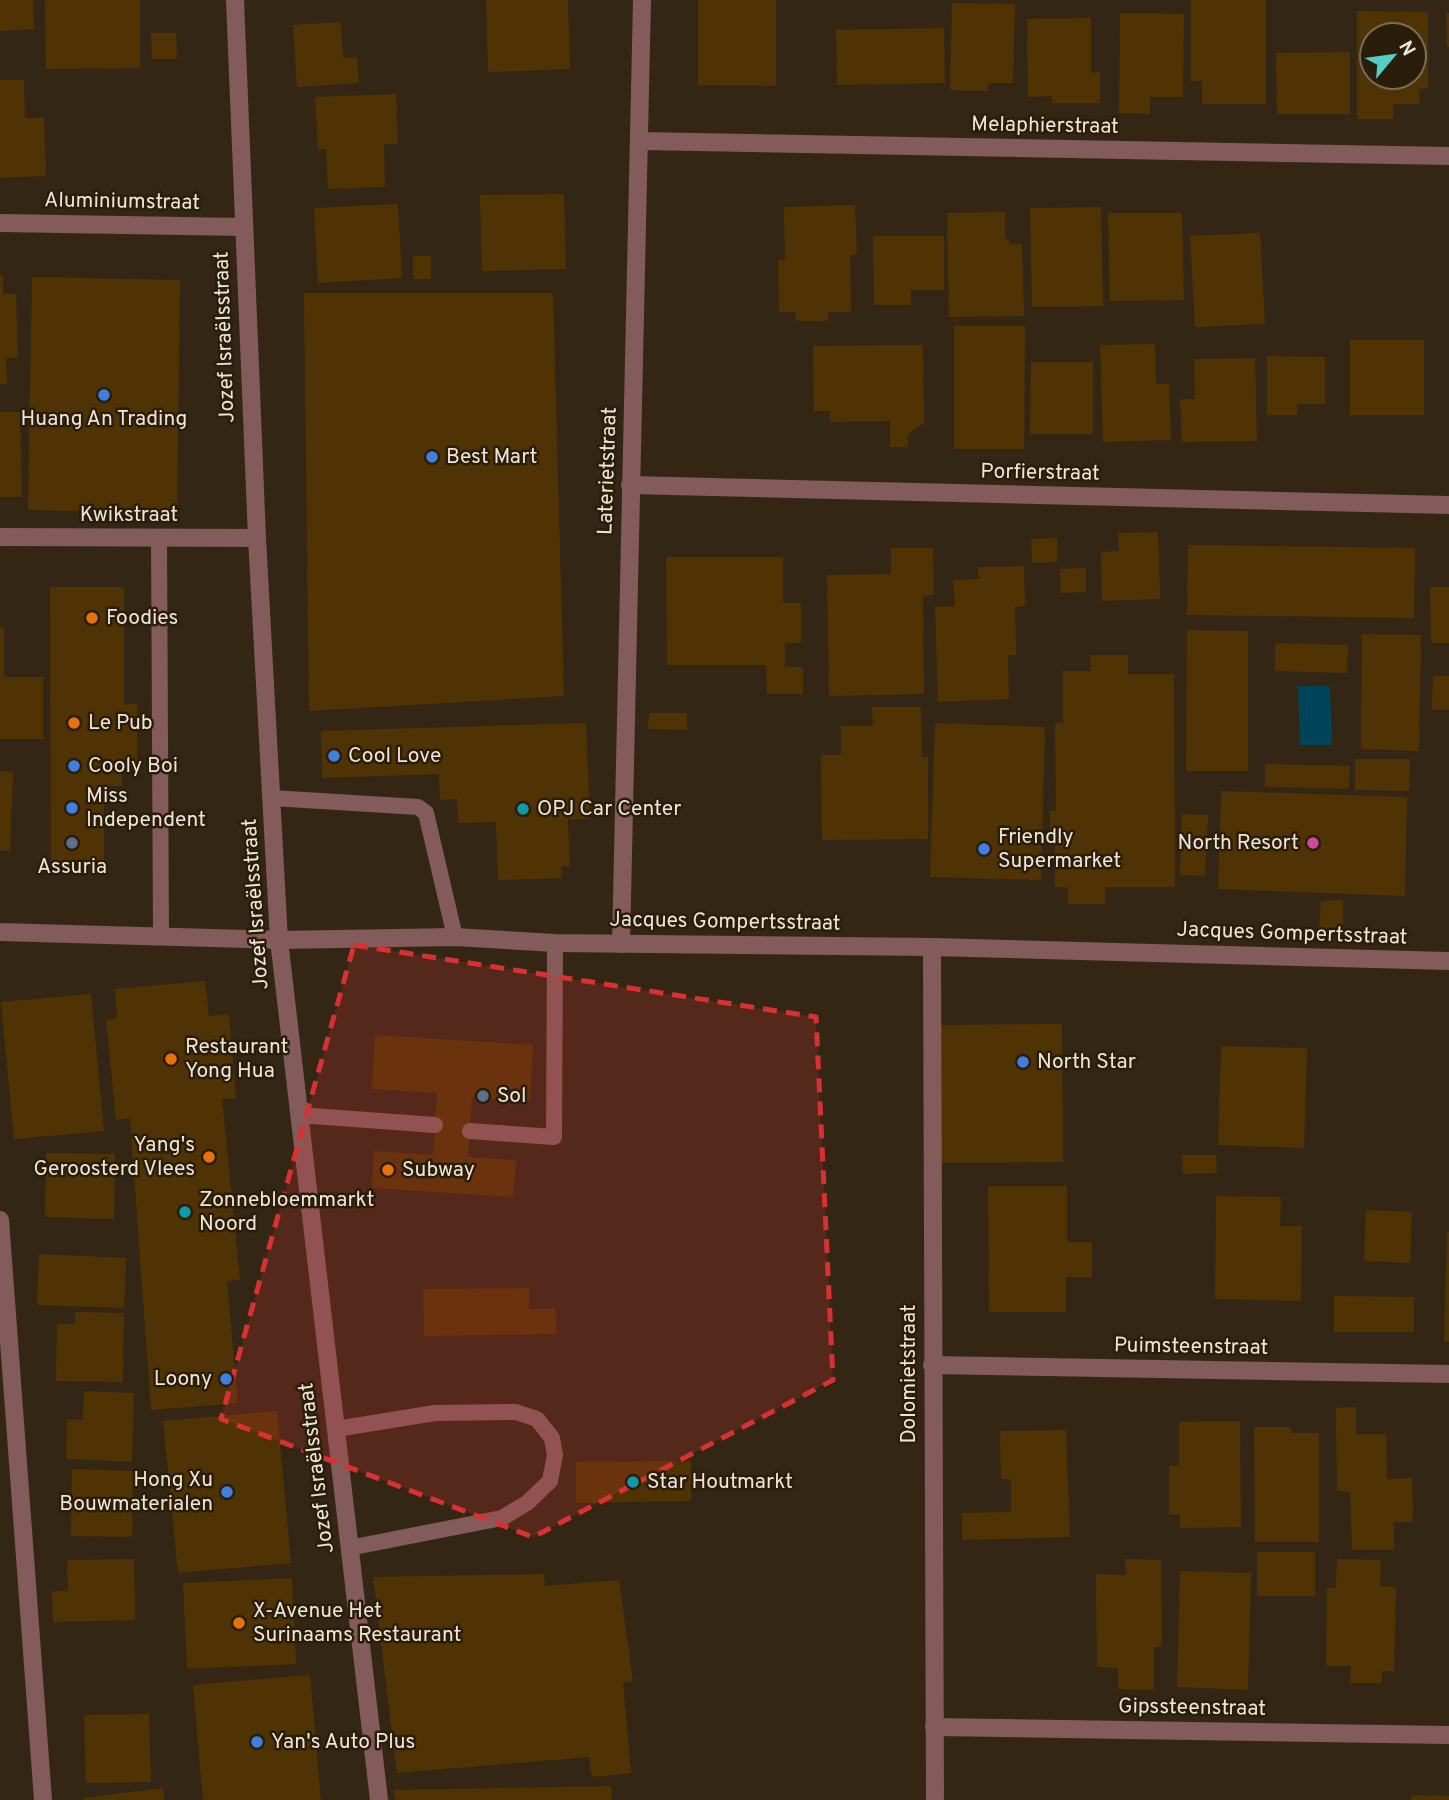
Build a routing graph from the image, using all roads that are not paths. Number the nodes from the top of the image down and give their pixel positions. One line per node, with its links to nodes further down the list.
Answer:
1 (235, 0): 6 (street, Jozef Israëlsstraat)
2 (642, 0): 3 (street, Laterietstraat)
3 (641, 141): 4 (street, Melaphierstraat); 7 (street, Laterietstraat)
4 (1449, 156)
5 (0, 223): 6 (street, Aluminiumstraat)
6 (243, 227): 11 (street, Jozef Israëlsstraat)
7 (630, 485): 8 (street, Porfierstraat); 18 (street, Laterietstraat)
8 (1449, 505)
9 (0, 537): 10 (street, Kwikstraat)
10 (159, 538): 11 (street, Kwikstraat); 14 (lane)
11 (257, 538): 12 (street, Jozef Israëlsstraat)
12 (272, 798): 15 (lane); 16 (street, Jozef Israëlsstraat)
13 (0, 932): 14 (street, Jacques Gompertsstraat)
14 (161, 936): 16 (street, Jacques Gompertsstraat)
15 (455, 937): 16 (street, Jacques Gompertsstraat); 17 (street, Jacques Gompertsstraat)
16 (279, 940): 21 (street, Jozef Israëlsstraat)
17 (555, 943): 18 (street, Jacques Gompertsstraat); 23 (lane)
18 (621, 944): 19 (street, Jacques Gompertsstraat)
19 (932, 947): 20 (street, Jacques Gompertsstraat); 25 (street, Dolomietstraat)
20 (1449, 961)
21 (299, 1115): 22 (lane); 27 (street, Jozef Israëlsstraat)
22 (435, 1125)
23 (470, 1131)
24 (0, 1220): 31 (street)
25 (932, 1365): 26 (street, Puimsteenstraat); 29 (street, Dolomietstraat)
26 (1449, 1374)
27 (336, 1429): 28 (street, Jozef Israëlsstraat); 28 (lane)
28 (349, 1548): 32 (street, Jozef Israëlsstraat)
29 (934, 1727): 30 (street, Gipssteenstraat); 33 (street, Dolomietstraat)
30 (1449, 1735)
31 (43, 1800)
32 (379, 1800)
33 (935, 1800)

